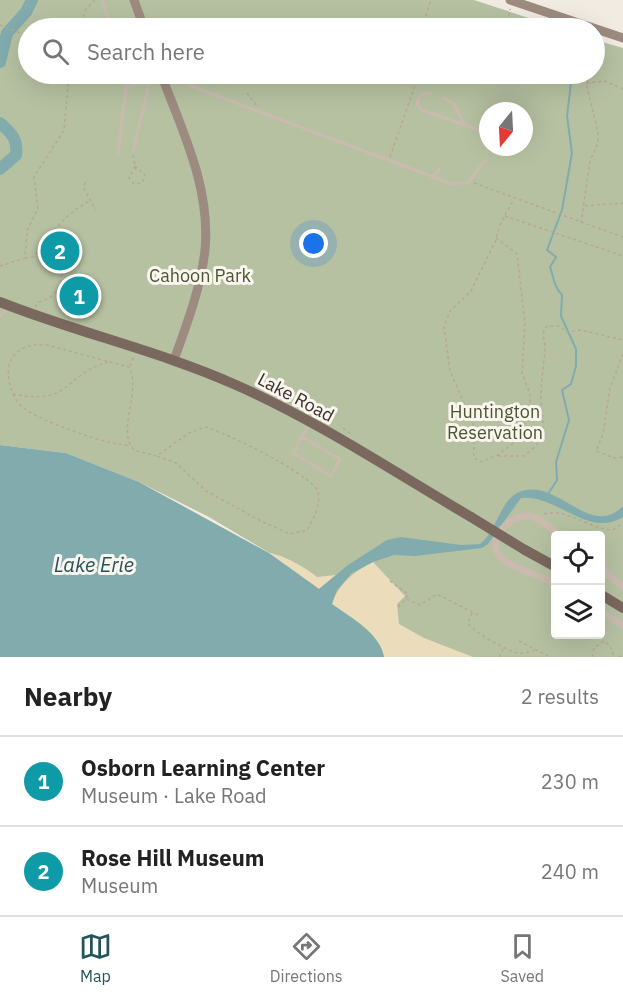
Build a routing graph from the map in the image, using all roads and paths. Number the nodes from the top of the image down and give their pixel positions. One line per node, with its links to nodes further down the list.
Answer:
1 (102, 0): 8 (lane)
2 (134, 0): 9 (street)
3 (431, 0): 10 (path)
4 (94, 1): 7 (path)
5 (510, 4): 6 (street)
6 (535, 4): 11 (street)
7 (83, 18)
8 (108, 18)
9 (140, 18)
10 (426, 18)
11 (571, 18)
12 (0, 25): 14 (path)
13 (605, 31): 15 (street)
14 (18, 32)
15 (623, 38)
16 (605, 81): 27 (path)
17 (69, 84): 52 (path)
18 (125, 84): 26 (lane)
19 (138, 84): 26 (lane)
20 (149, 84): 32 (lane)
21 (165, 84): 62 (street)
22 (190, 84): 25 (lane)
23 (416, 84): 35 (path)
24 (586, 84): 45 (path)
25 (193, 85): 35 (lane)
26 (126, 88): 33 (lane)
27 (623, 89)
28 (432, 94): 30 (lane)
29 (444, 98): 30 (lane)
30 (465, 125): 31 (lane)
31 (479, 130)
32 (133, 152): 36 (path)
33 (118, 154)
34 (487, 160): 41 (lane)
35 (389, 161): 39 (lane)
36 (135, 166): 36 (path); 38 (path)
37 (440, 169): 39 (lane)
38 (136, 171)
39 (431, 177): 41 (lane)
40 (85, 182): 43 (path)
41 (469, 182): 42 (path)
42 (514, 198): 47 (path); 48 (path)
43 (90, 201): 46 (path); 52 (path)
44 (623, 202): 45 (path)
45 (585, 206): 48 (path)
46 (96, 210)
47 (505, 216): 50 (path); 51 (path)
48 (580, 223): 49 (path)
49 (623, 237)
50 (496, 238): 70 (path); 70 (path)
51 (623, 256)
52 (25, 258): 54 (path)
53 (76, 263): 56 (path)
54 (0, 266)
55 (5, 304): 57 (lane); 62 (main road, Lake Road)
56 (35, 308)
57 (0, 316)
58 (623, 340): 70 (path)
59 (11, 351): 63 (path)
60 (623, 354): 72 (path)
61 (134, 356): 64 (path)
62 (174, 360): 67 (main road, Lake Road)
63 (108, 362): 64 (path); 66 (path)
64 (129, 367): 69 (path)
65 (3, 381): 66 (path)
66 (13, 394): 69 (path)
67 (310, 422): 68 (lane); 76 (main road, Lake Road, bridge)
68 (302, 437): 68 (lane)
69 (130, 445): 71 (path)
70 (497, 455)
71 (157, 456): 71 (path)
72 (623, 457)
73 (541, 516): 74 (path)
74 (623, 522)
75 (553, 531): 79 (street)
76 (551, 565)
77 (605, 572): 80 (street)
78 (390, 581): 82 (path)
79 (551, 582)
80 (623, 587)
81 (605, 597): 84 (main road)
82 (406, 599): 83 (path); 85 (path)
83 (398, 608)
84 (623, 608)
85 (473, 612): 87 (path); 90 (path)
86 (605, 614): 88 (street)
87 (478, 615)
88 (623, 625)
89 (519, 641): 91 (path)
90 (504, 646): 91 (path); 93 (path)
91 (536, 650): 94 (path)
92 (623, 655): 97 (path)
93 (499, 657)
94 (550, 657)
95 (592, 657): 96 (path)
96 (614, 657)
97 (619, 657)

